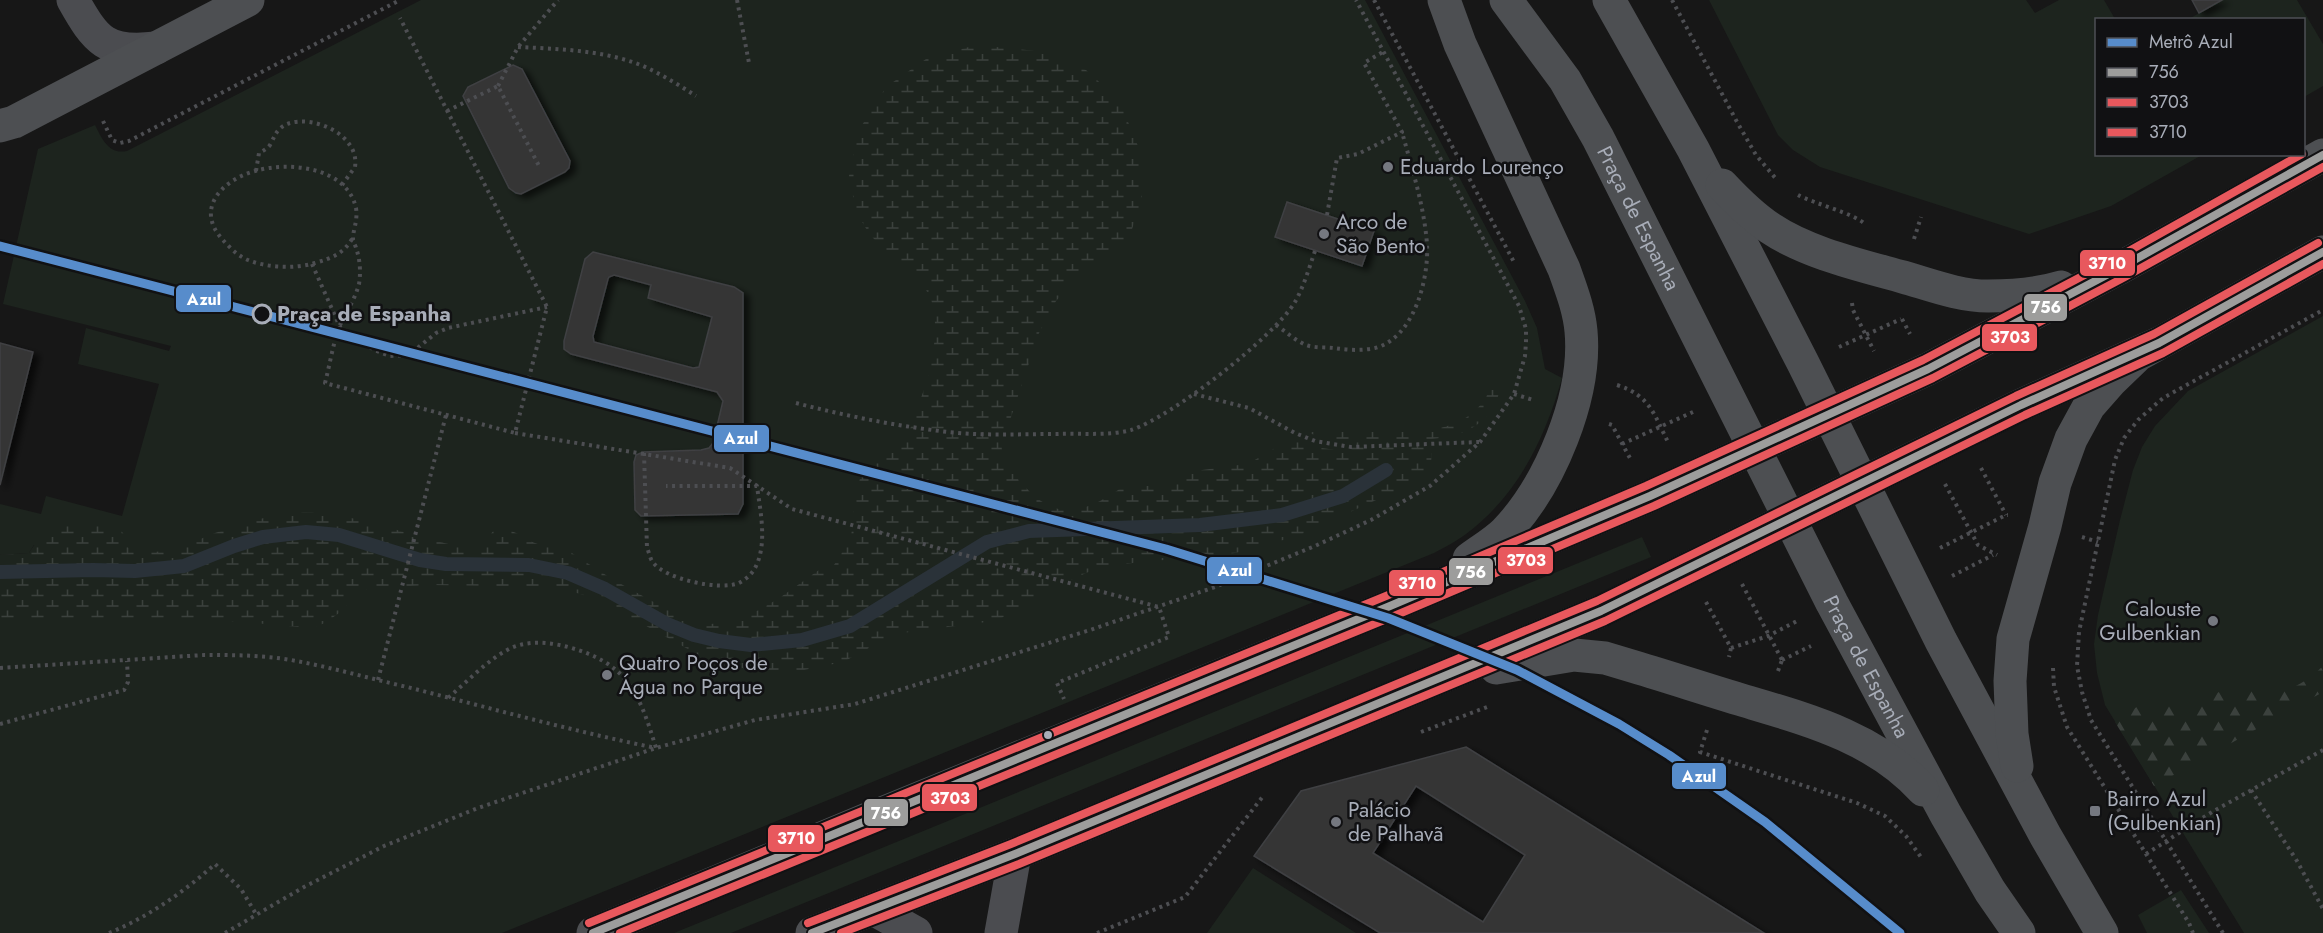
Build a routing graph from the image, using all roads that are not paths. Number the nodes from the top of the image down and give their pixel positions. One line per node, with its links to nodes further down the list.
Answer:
1 (73, 0): 6 (street)
2 (248, 0): 6 (main road)
3 (1444, 0): 17 (main road)
4 (1506, 0): 14 (main road, Praça de Espanha)
5 (1609, 0): 8 (main road)
6 (156, 48): 7 (main road)
7 (0, 126)
8 (1693, 149): 11 (main road); 13 (main road)
9 (2323, 155): 11 (main road)
10 (2323, 252): 12 (main road)
11 (2118, 269): 13 (main road)
12 (2159, 343): 15 (main road); 19 (main road)
13 (1829, 414): 14 (main road); 15 (main road)
14 (1754, 448): 16 (main road, Praça de Espanha); 17 (main road)
15 (1863, 482): 16 (main road); 19 (main road)
16 (1788, 519): 18 (main road); 20 (main road, Praça de Espanha)
17 (1390, 606): 23 (main road)
18 (1396, 696): 20 (main road); 21 (main road)
19 (2020, 788): 28 (main road)
20 (1946, 815): 27 (main road)
21 (1015, 854): 22 (main road); 26 (street)
22 (873, 909): 24 (main road); 25 (street)
23 (593, 933)
24 (812, 933)
25 (916, 933)
26 (1001, 933)
27 (2019, 933)
28 (2102, 933)

